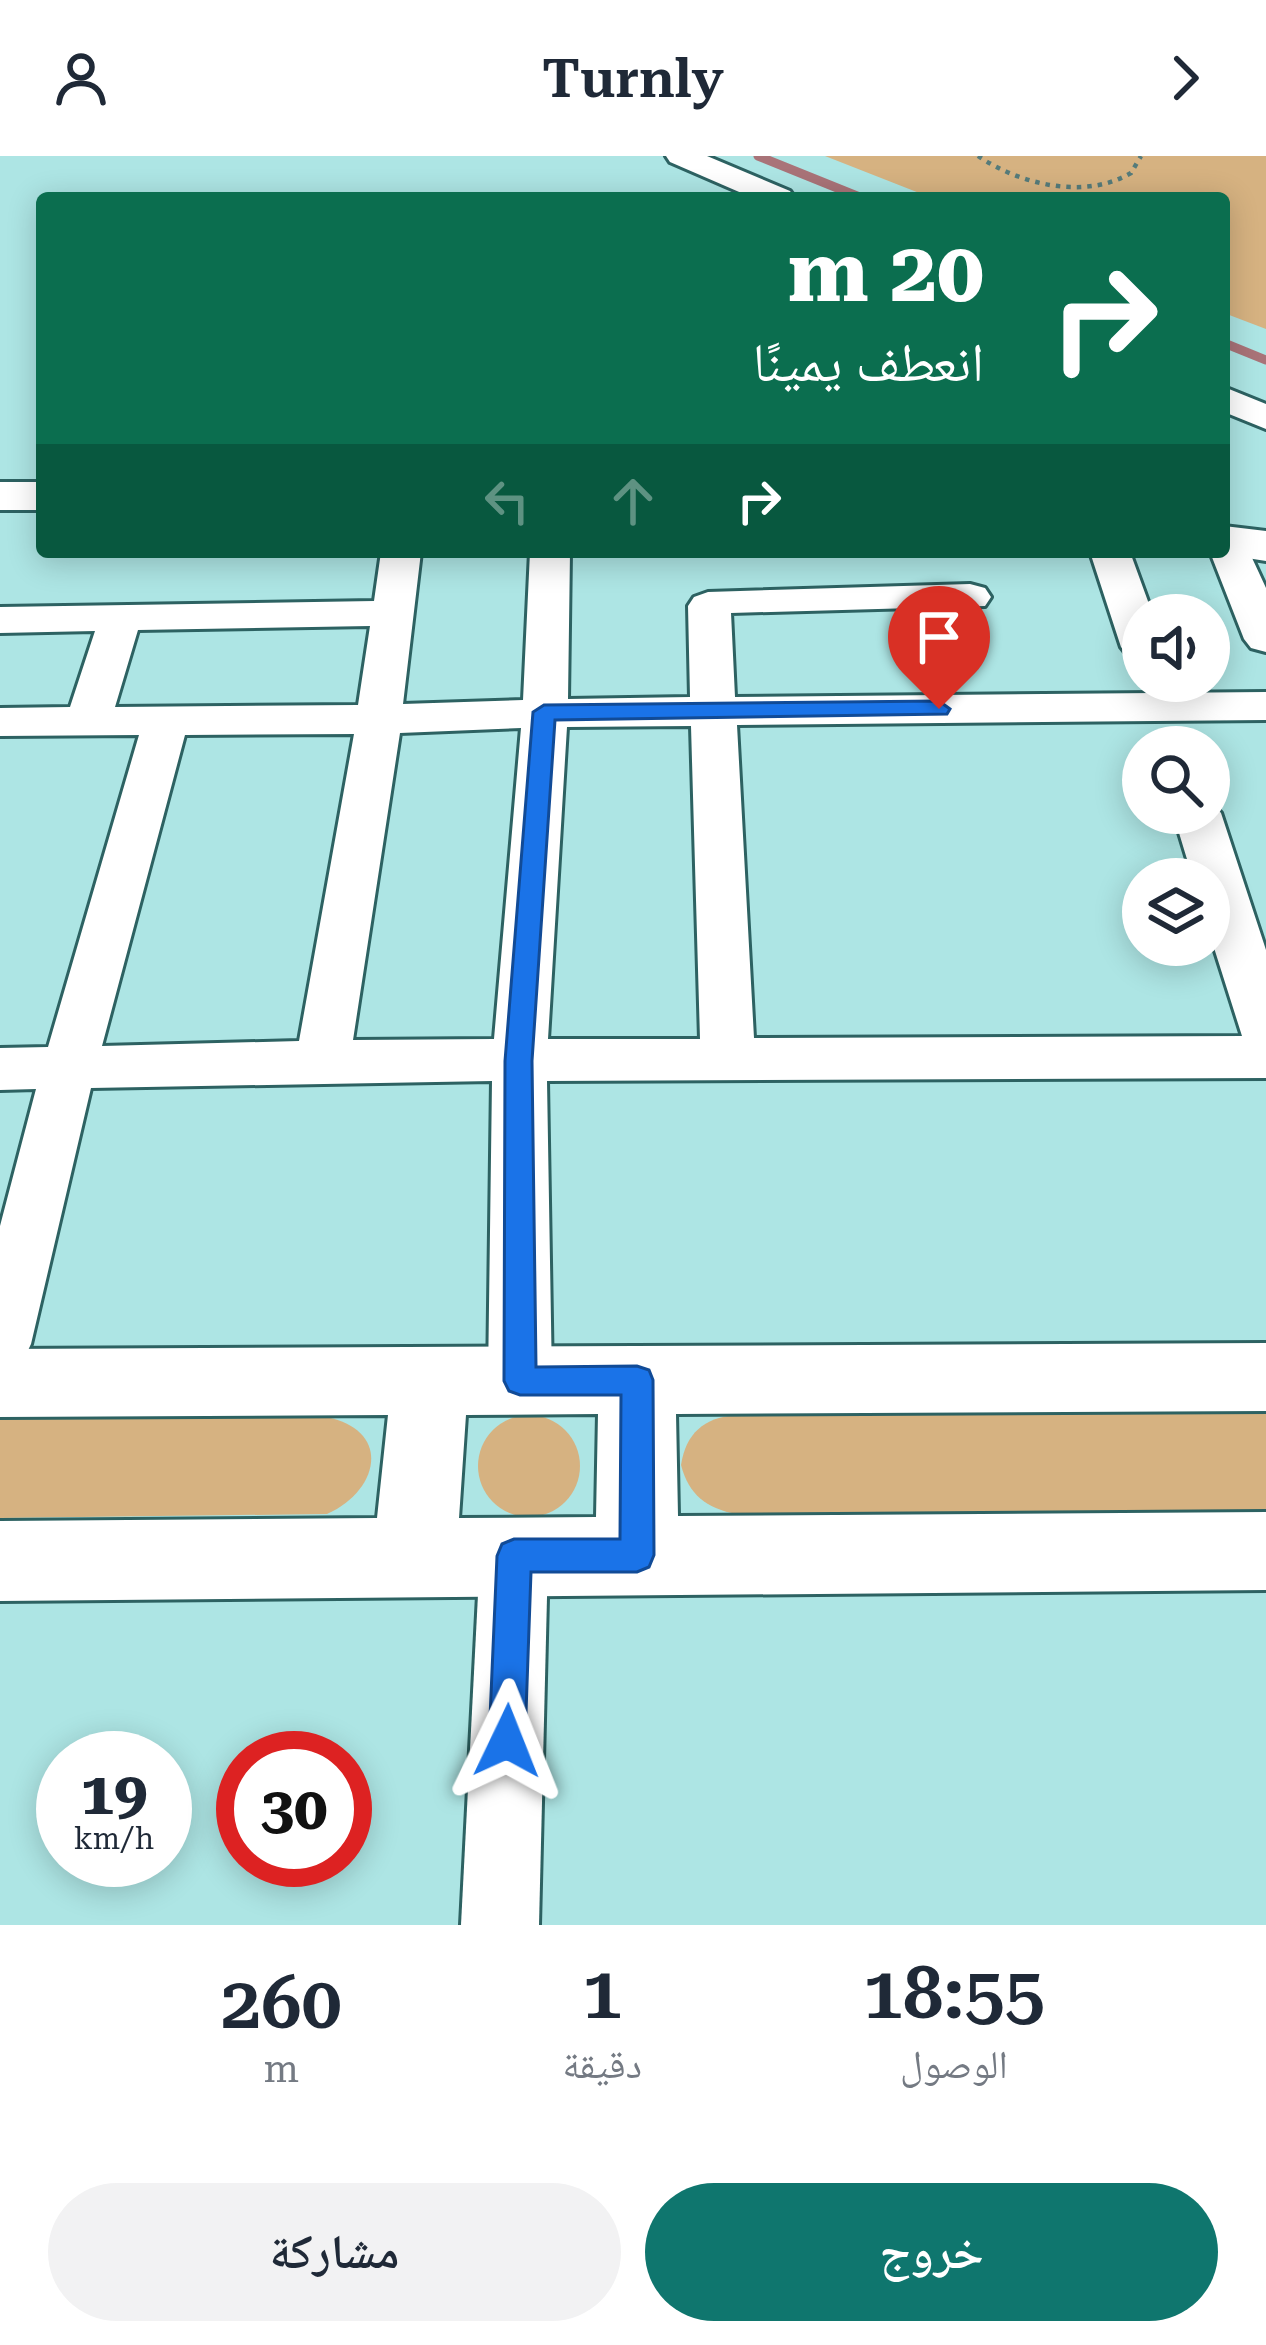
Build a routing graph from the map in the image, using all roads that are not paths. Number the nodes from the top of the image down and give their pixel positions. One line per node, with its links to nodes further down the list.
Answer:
1 (681, 156): 2 (street)
2 (765, 192)
3 (1230, 401): 4 (street)
4 (1266, 418)
5 (0, 496): 6 (street)
6 (36, 496)
7 (1239, 542): 16 (street)
8 (400, 558): 13 (street)
9 (550, 558): 19 (street)
10 (1112, 558): 11 (street)
11 (1125, 594)
12 (970, 597): 18 (street)
13 (393, 614): 15 (street); 21 (street)
14 (0, 620): 15 (street)
15 (120, 620): 22 (street)
16 (1266, 639)
17 (1266, 706): 20 (street)
18 (714, 710): 19 (street); 20 (street); 30 (street)
19 (544, 712): 21 (street); 29 (street)
20 (1165, 712)
21 (379, 719): 23 (street); 28 (street)
22 (88, 721): 23 (street); 24 (street)
23 (166, 721): 31 (street)
24 (0, 722)
25 (1204, 834): 26 (street)
26 (1266, 1032)
27 (1266, 1057): 30 (street)
28 (323, 1061): 29 (street); 31 (street)
29 (519, 1061): 30 (street); 37 (street)
30 (728, 1062)
31 (69, 1067): 32 (street); 33 (street)
32 (0, 1069)
33 (0, 1343)
34 (1266, 1376): 35 (street)
35 (637, 1380): 37 (street); 40 (street)
36 (430, 1381): 37 (street); 38 (street); 42 (street)
37 (520, 1381)
38 (0, 1383)
39 (1266, 1551): 40 (street)
40 (637, 1555): 41 (street)
41 (514, 1556): 42 (street); 44 (street)
42 (416, 1557): 43 (street)
43 (0, 1561)
44 (500, 1925)

